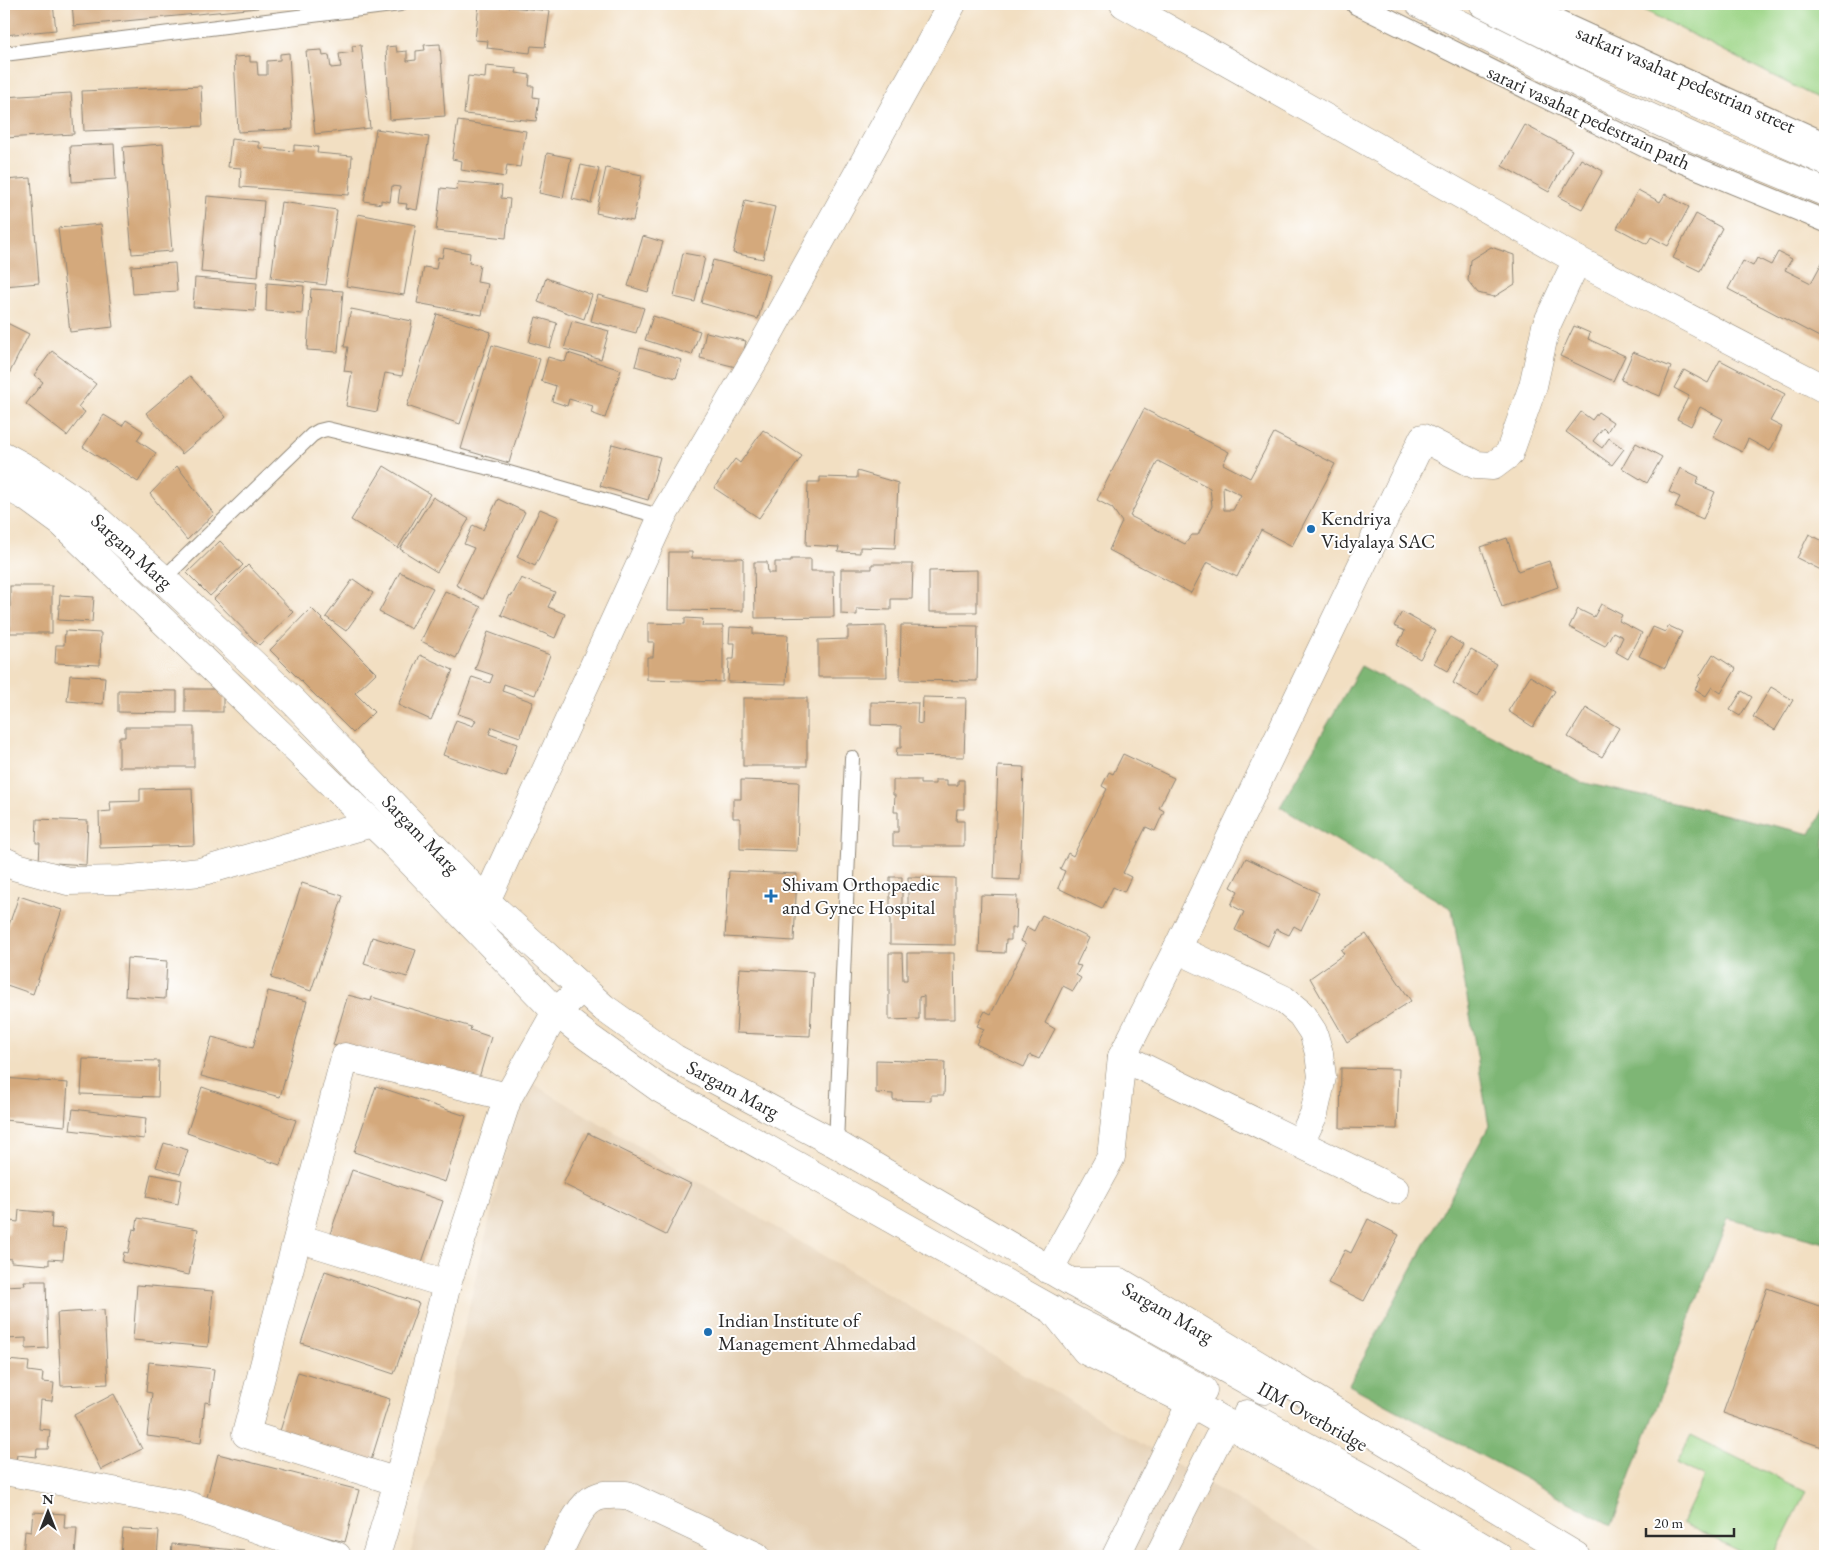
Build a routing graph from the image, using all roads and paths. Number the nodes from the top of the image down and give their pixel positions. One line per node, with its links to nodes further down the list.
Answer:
1 (400, 4): 8 (lane)
2 (952, 4): 17 (street)
3 (1124, 4): 13 (street)
4 (1357, 4): 12 (street, sarari vasahat pedestrain path)
5 (1420, 4): 11 (street)
6 (1484, 4): 10 (street)
7 (1520, 4): 9 (street, sarkari vasahat pedestrian street)
8 (4, 54)
9 (1825, 142)
10 (1825, 161)
11 (1825, 192)
12 (1825, 221)
13 (1576, 260): 14 (street); 24 (street)
14 (1825, 389)
15 (4, 456): 18 (street, Sargam Marg)
16 (4, 484): 20 (street, Sargam Marg)
17 (662, 517): 18 (lane); 22 (street)
18 (163, 578): 22 (street, Sargam Marg)
19 (852, 758): 30 (lane)
20 (372, 823): 21 (street); 23 (street, Sargam Marg)
21 (4, 861)
22 (486, 901): 23 (street); 25 (street, Sargam Marg)
23 (471, 924): 26 (street, Sargam Marg)
24 (1177, 948): 27 (street); 29 (street)
25 (582, 988): 26 (street); 30 (street, Sargam Marg)
26 (556, 1012): 28 (street); 35 (street, Sargam Marg)
27 (1122, 1057): 29 (street); 33 (street)
28 (508, 1097): 32 (street); 34 (street)
29 (1300, 1143): 31 (street)
30 (836, 1144): 33 (street, Sargam Marg)
31 (1395, 1190)
32 (298, 1238): 34 (street); 38 (street)
33 (1060, 1276): 47 (street, IIM Overbridge); 48 (street, Sargam Marg)
34 (447, 1284): 38 (street)
35 (1194, 1395): 36 (street, Sargam Marg); 43 (street); 46 (street, IIM Overbridge)
36 (1226, 1423): 44 (street); 45 (street, Sargam Marg)
37 (4, 1472): 39 (street)
38 (398, 1482): 40 (street)
39 (337, 1556)
40 (376, 1556)
41 (557, 1556): 42 (street)
42 (756, 1556)
43 (1116, 1556)
44 (1159, 1556)
45 (1459, 1556)
46 (1498, 1556)
47 (1551, 1556)
48 (1576, 1556)

